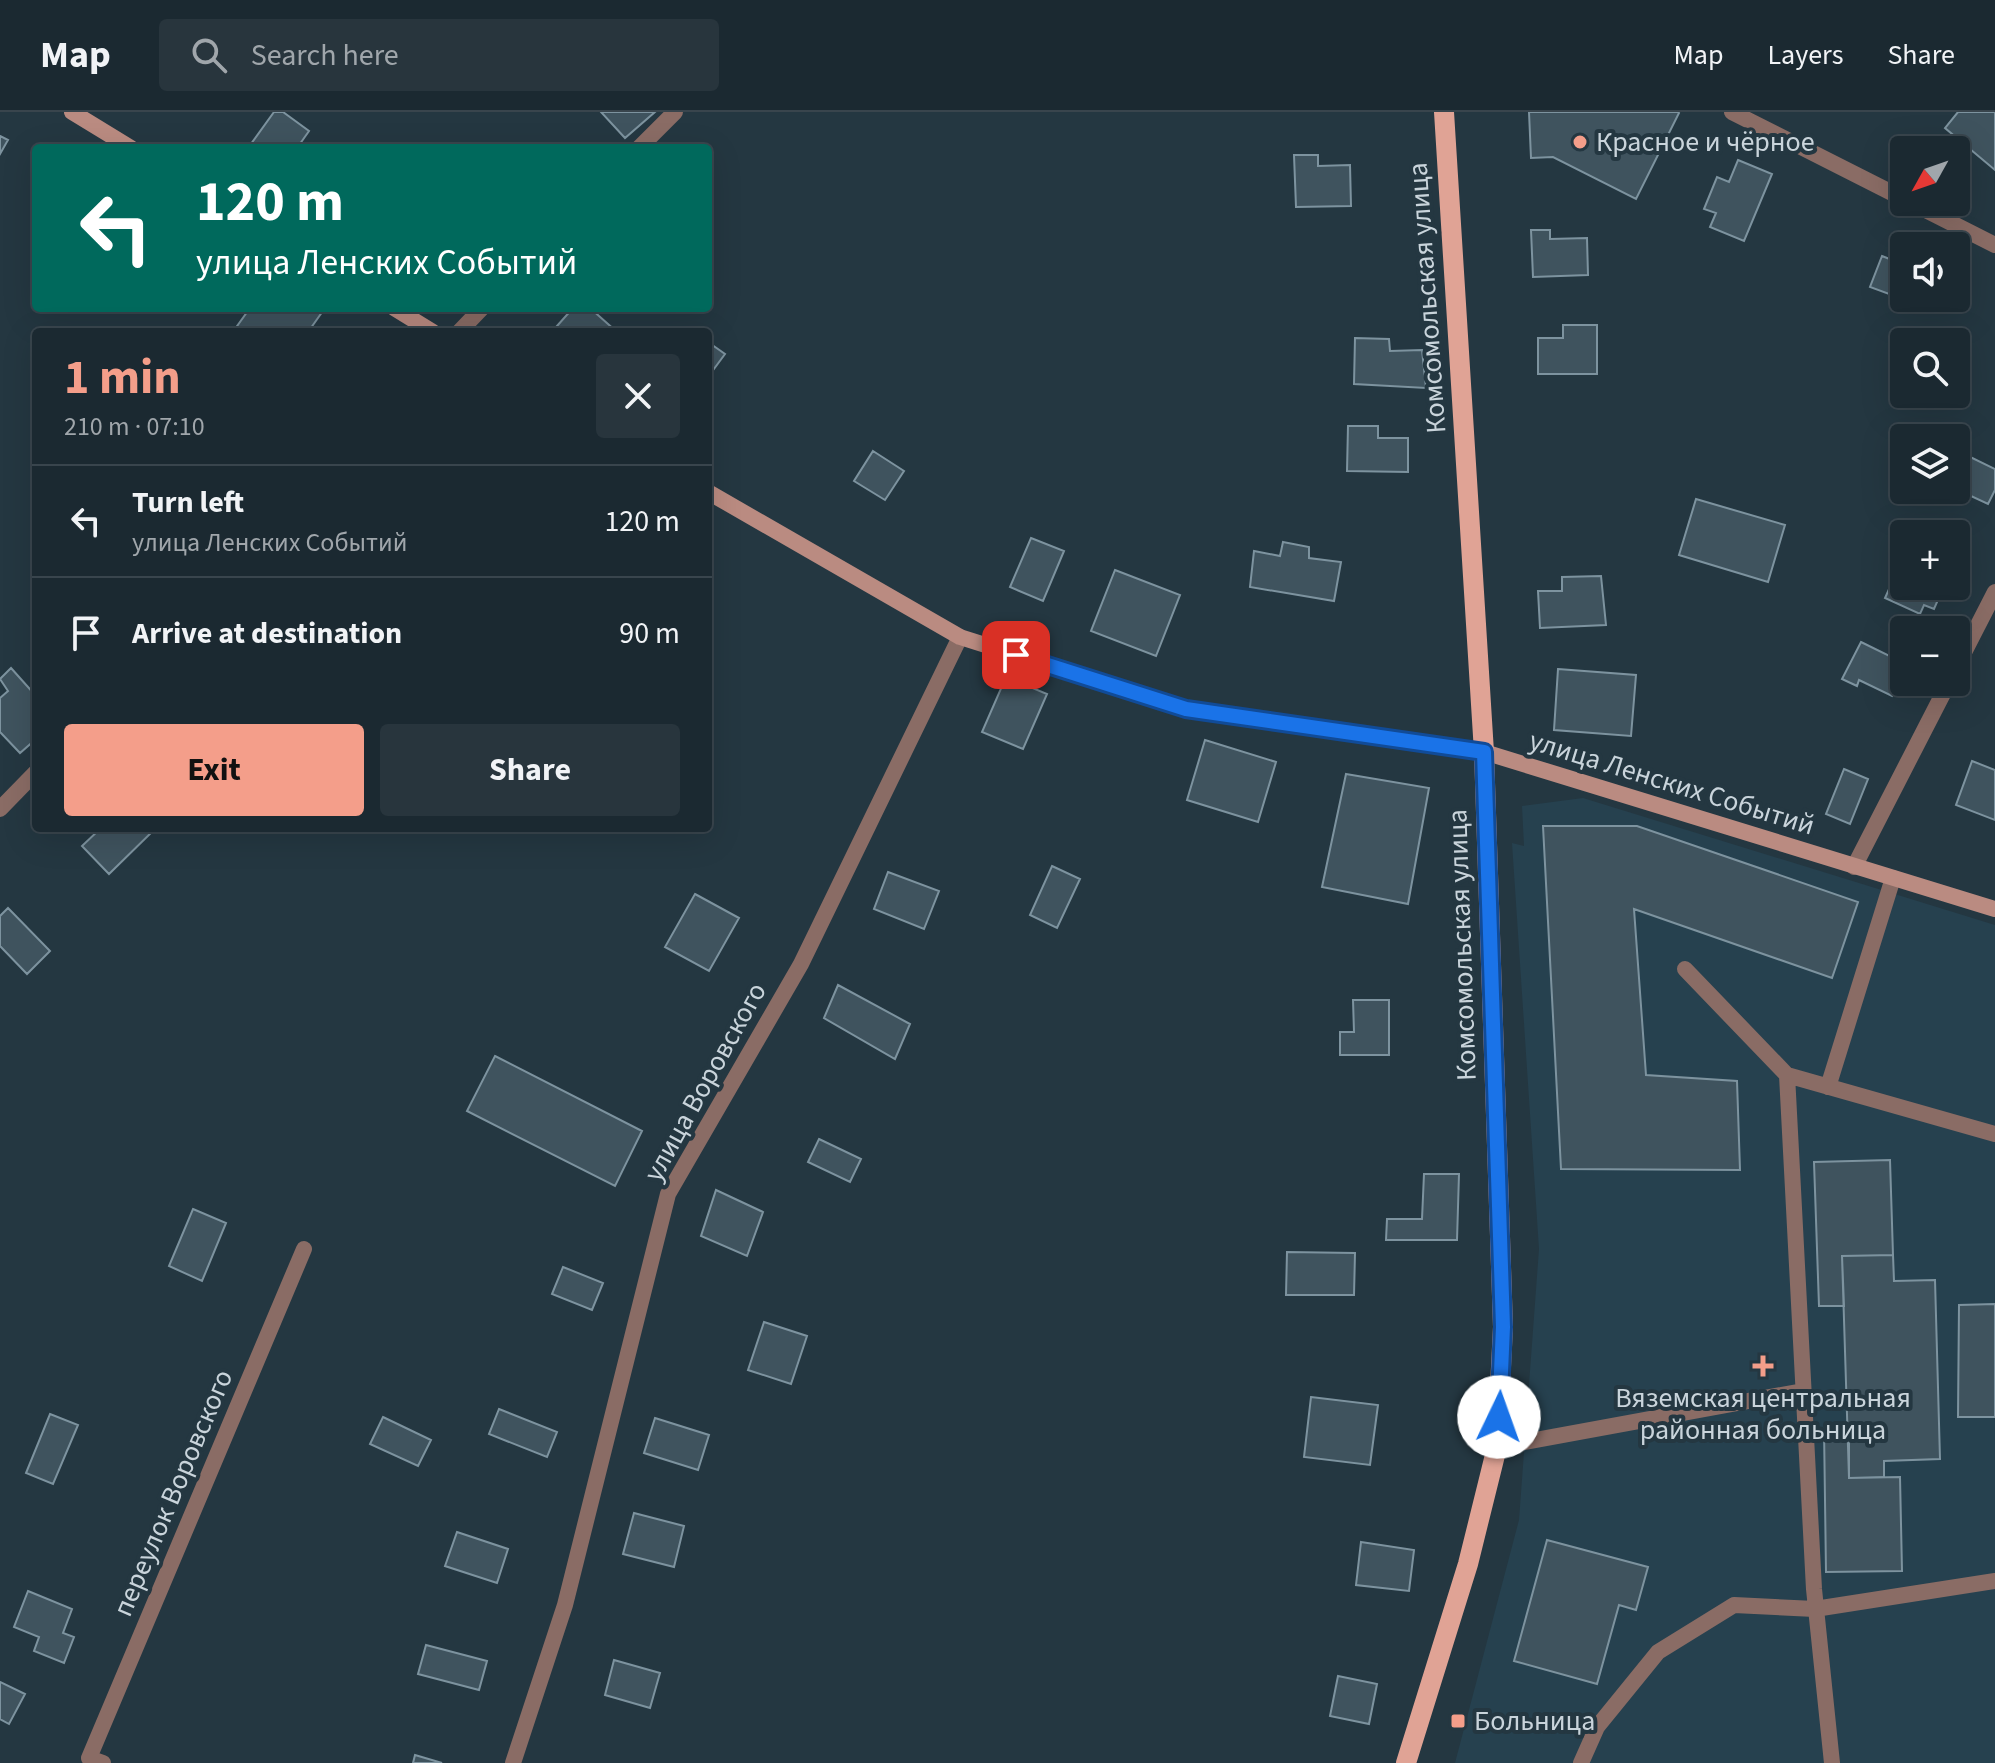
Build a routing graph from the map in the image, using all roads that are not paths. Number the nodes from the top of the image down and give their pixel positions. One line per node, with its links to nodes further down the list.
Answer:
1 (72, 112): 5 (street)
2 (675, 112): 6 (street)
3 (1444, 112): 19 (main road, Комсомольская улица)
4 (1732, 112): 7 (street)
5 (124, 144)
6 (643, 144)
7 (1890, 192)
8 (1938, 216): 9 (street)
9 (1995, 245)
10 (400, 312): 12 (street)
11 (478, 312): 13 (street)
12 (426, 328)
13 (463, 328)
14 (712, 494): 16 (street, улица Ленских Событий)
15 (1995, 592): 17 (street)
16 (960, 637): 19 (street, улица Ленских Событий); 35 (street, улица Воровского)
17 (1970, 641)
18 (1942, 696): 22 (street)
19 (1484, 752): 22 (street, улица Ленских Событий); 31 (main road, Комсомольская улица)
20 (32, 776): 21 (street)
21 (0, 809)
22 (1854, 867): 23 (street, улица Ленских Событий)
23 (1893, 878): 24 (street, улица Ленских Событий); 27 (street)
24 (1995, 909)
25 (1685, 969): 26 (street)
26 (1787, 1075): 27 (street); 30 (street)
27 (1828, 1087): 28 (street)
28 (1995, 1134)
29 (304, 1249): 34 (street, переулок Воровского)
30 (1803, 1391): 31 (street); 33 (street)
31 (1497, 1447): 36 (main road, Комсомольская улица)
32 (1995, 1581): 33 (street)
33 (1815, 1609): 37 (street); 38 (street)
34 (93, 1761)
35 (513, 1763)
36 (1406, 1763)
37 (1581, 1763)
38 (1832, 1763)

